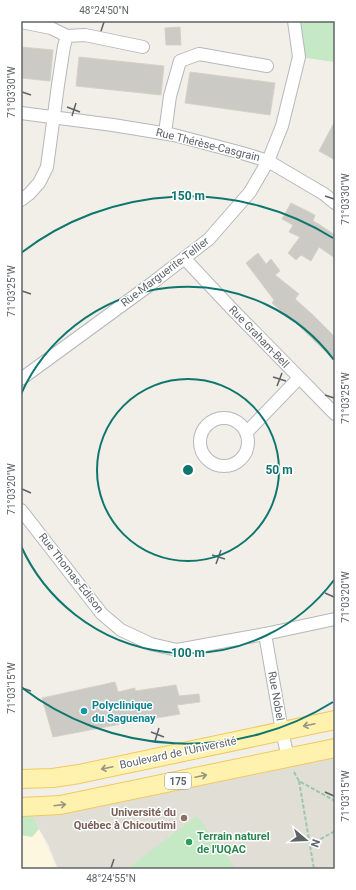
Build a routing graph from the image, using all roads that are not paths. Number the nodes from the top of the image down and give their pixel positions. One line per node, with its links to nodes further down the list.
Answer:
1 (294, 21): 9 (street, Rue Marguerite-Tellier)
2 (21, 22): 3 (street)
3 (67, 36): 4 (street); 7 (street)
4 (143, 47)
5 (267, 66): 8 (street)
6 (21, 113): 7 (street, Rue Thérèse-Casgrain)
7 (54, 117): 8 (street, Rue Thérèse-Casgrain); 10 (street)
8 (165, 133): 9 (street, Rue Thérèse-Casgrain)
9 (268, 161): 11 (street, Rue Thérèse-Casgrain); 12 (street, Rue Marguerite-Tellier)
10 (21, 200)
11 (335, 203)
12 (184, 258): 13 (street, Rue Graham-Bell); 14 (street, Rue Marguerite-Tellier)
13 (299, 378): 15 (street, Rue Graham-Bell); 16 (street)
14 (21, 379)
15 (335, 414)
16 (246, 433)
17 (21, 510): 19 (street, Rue Thomas-Edison)
18 (335, 620): 19 (street, Rue Thomas-Edison)
19 (266, 634): 21 (street, Rue Nobel)
20 (335, 720): 21 (main road, Boulevard de l'Université, one-way to 21)
21 (282, 731): 23 (street, Rue Nobel); 24 (main road, Boulevard de l'Université, one-way to 24)
22 (335, 748): 23 (main road, 175)
23 (288, 758): 25 (main road, 175, one-way to 23)
24 (21, 779)
25 (21, 807)

